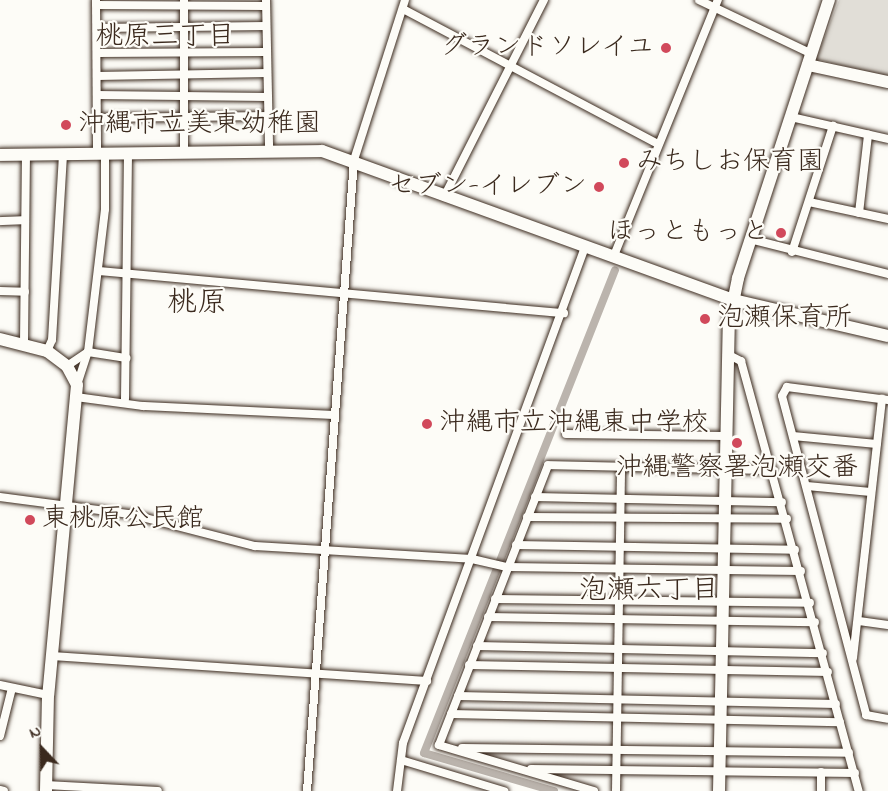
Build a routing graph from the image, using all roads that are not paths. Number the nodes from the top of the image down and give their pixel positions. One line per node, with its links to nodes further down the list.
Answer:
1 (544, 0): 16 (street)
2 (699, 0): 5 (street)
3 (829, 0): 15 (street)
4 (96, 2): 6 (street); 11 (street)
5 (717, 2): 15 (street); 31 (street)
6 (184, 3): 7 (street); 10 (street)
7 (266, 3): 9 (street)
8 (404, 4): 16 (street); 39 (street)
9 (266, 26): 10 (street); 13 (street)
10 (184, 27): 11 (street); 12 (street)
11 (97, 28): 14 (street)
12 (184, 52): 13 (street); 14 (street); 18 (street)
13 (266, 52): 17 (street)
14 (97, 53): 19 (street)
15 (810, 60): 20 (street); 26 (street)
16 (511, 66): 31 (street); 40 (street)
17 (267, 73): 18 (street); 23 (street)
18 (184, 74): 19 (street); 21 (street)
19 (97, 76): 22 (street)
20 (888, 82)
21 (184, 95): 22 (street); 23 (street); 24 (street)
22 (97, 96): 27 (street)
23 (267, 97): 25 (street)
24 (184, 115): 25 (street); 27 (street); 33 (street)
25 (268, 116): 32 (street)
26 (790, 117): 28 (street); 46 (street)
27 (97, 118): 34 (street)
28 (833, 126): 29 (street); 41 (street)
29 (868, 135): 30 (street); 42 (street)
30 (888, 139)
31 (658, 144): 49 (street)
32 (268, 148): 33 (street); 39 (street)
33 (184, 151): 35 (street)
34 (101, 152): 35 (street); 36 (street); 50 (street)
35 (128, 152): 51 (street)
36 (63, 153): 37 (street); 61 (street)
37 (26, 154): 38 (street); 44 (street)
38 (0, 155)
39 (354, 160): 40 (street); 55 (street)
40 (444, 197): 47 (street)
41 (809, 202): 42 (street); 48 (street)
42 (859, 213): 43 (street)
43 (888, 219)
44 (26, 220): 45 (street); 54 (street)
45 (0, 221)
46 (750, 239): 48 (street); 56 (street)
47 (585, 247): 49 (street); 57 (street)
48 (792, 252): 52 (street)
49 (613, 258): 56 (street)
50 (99, 271): 51 (street); 62 (street)
51 (125, 273): 55 (street); 64 (street)
52 (888, 274)
53 (0, 291): 54 (street)
54 (25, 292): 60 (street)
55 (343, 295): 57 (street); 69 (street)
56 (733, 300): 58 (street); 63 (street)
57 (564, 313): 94 (street)
58 (888, 336)
59 (0, 339): 60 (street)
60 (24, 343): 61 (street)
61 (47, 351): 65 (street)
62 (88, 352): 64 (street); 65 (street); 66 (street)
63 (727, 354): 71 (street); 76 (street)
64 (127, 358): 67 (street)
65 (67, 366): 66 (street)
66 (76, 391): 67 (street); 84 (street)
67 (125, 399): 69 (street)
68 (885, 400): 72 (street); 73 (street)
69 (335, 415): 90 (street)
70 (566, 434): 71 (street)
71 (724, 436): 75 (street)
72 (793, 436): 73 (street); 77 (street)
73 (877, 444): 78 (street)
74 (621, 468): 75 (street); 80 (street); 81 (street)
75 (724, 470): 76 (street); 82 (street)
76 (773, 470): 83 (street)
77 (807, 486): 78 (street); 114 (street)
78 (871, 492): 106 (street)
79 (0, 496): 84 (street)
80 (536, 497): 81 (street); 85 (street)
81 (620, 499): 82 (street); 86 (street)
82 (724, 501): 83 (street); 87 (street)
83 (782, 502): 88 (street)
84 (64, 508): 90 (street); 113 (street)
85 (528, 517): 86 (street); 89 (street)
86 (620, 518): 87 (street); 91 (street)
87 (724, 518): 88 (street); 92 (street)
88 (787, 519): 93 (street)
89 (516, 545): 91 (street); 95 (street)
90 (325, 548): 94 (street); 119 (street)
91 (620, 548): 92 (street); 96 (street)
92 (723, 550): 93 (street); 97 (street)
93 (795, 550): 98 (street)
94 (472, 559): 95 (street); 120 (street)
95 (507, 567): 96 (street); 99 (street)
96 (619, 569): 97 (street); 100 (street)
97 (723, 571): 98 (street); 101 (street)
98 (801, 571): 102 (street)
99 (495, 599): 100 (street); 103 (street)
100 (619, 601): 101 (street); 104 (street)
101 (723, 602): 102 (street); 105 (street)
102 (810, 603): 107 (street)
103 (488, 617): 104 (street); 109 (street)
104 (618, 620): 105 (street); 110 (street)
105 (723, 620): 107 (street); 111 (street)
106 (859, 621): 108 (street); 114 (street)
107 (815, 622): 112 (street)
108 (888, 625)
109 (477, 646): 110 (street); 115 (street)
110 (618, 649): 111 (street); 116 (street)
111 (722, 651): 112 (street); 117 (street)
112 (823, 653): 118 (street)
113 (51, 656): 119 (street); 123 (street)
114 (852, 662): 130 (street)
115 (469, 664): 116 (street); 124 (street)
116 (618, 669): 117 (street); 125 (street)
117 (722, 670): 118 (street); 126 (street)
118 (828, 672): 127 (street)
119 (316, 673): 120 (street); 146 (street)
120 (427, 681): 138 (street)
121 (0, 685): 122 (street)
122 (12, 688): 123 (street); 133 (street)
123 (48, 695): 144 (street)
124 (458, 696): 125 (street); 128 (street)
125 (617, 700): 126 (street); 129 (street)
126 (721, 702): 127 (street); 131 (street)
127 (836, 704): 132 (street)
128 (451, 714): 129 (street); 134 (street)
129 (617, 718): 131 (street); 135 (street)
130 (888, 719)
131 (720, 720): 132 (street); 136 (street)
132 (840, 722): 137 (street)
133 (0, 736)
134 (449, 748): 135 (street); 140 (street)
135 (616, 749): 136 (street); 139 (street)
136 (718, 752): 137 (street); 141 (street)
137 (849, 753): 143 (street)
138 (401, 760): 147 (street); 148 (street)
139 (616, 768): 140 (street); 141 (street); 150 (street)
140 (521, 769): 149 (street)
141 (718, 769): 142 (street); 151 (street)
142 (821, 772): 143 (street); 152 (street)
143 (855, 773): 153 (street)
144 (46, 788): 145 (street)
145 (158, 791)
146 (307, 791)
147 (397, 791)
148 (504, 791)
149 (594, 791)
150 (616, 791)
151 (719, 791)
152 (821, 791)
153 (859, 791)

